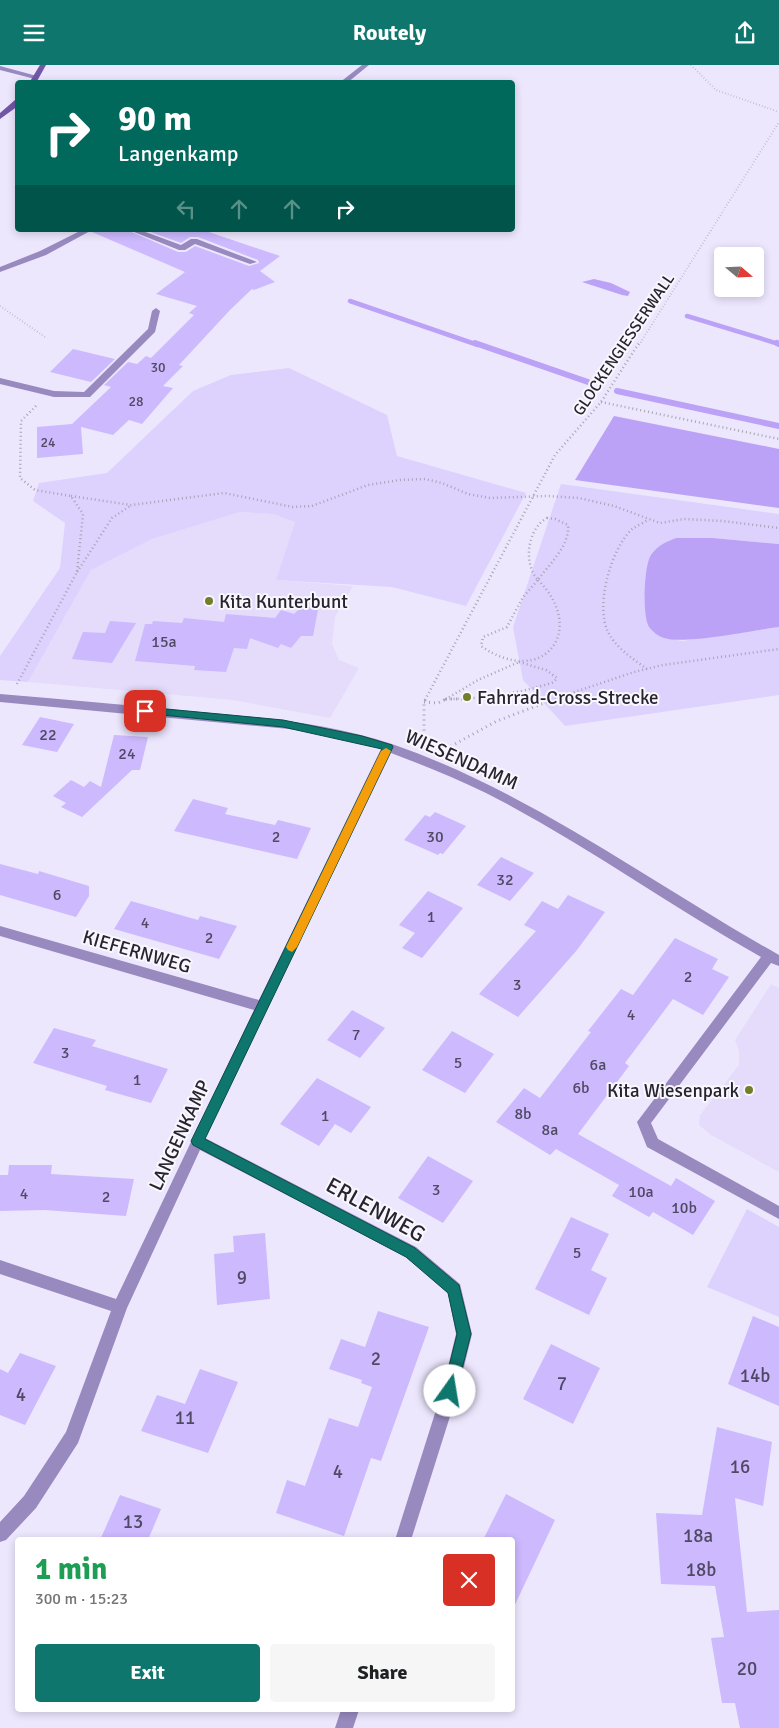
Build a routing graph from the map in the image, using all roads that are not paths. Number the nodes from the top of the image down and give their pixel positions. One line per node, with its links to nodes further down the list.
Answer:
1 (43, 65): 4 (main road)
2 (366, 65): 5 (street)
3 (0, 68): 4 (street)
4 (34, 80)
5 (346, 80)
6 (15, 104): 7 (main road)
7 (4, 110): 8 (main road)
8 (0, 117)
9 (84, 232): 12 (street)
10 (139, 232): 11 (lane)
11 (253, 262)
12 (0, 270)
13 (156, 311): 14 (street)
14 (0, 381)
15 (4, 698): 16 (street, WIESENDAMM)
16 (388, 747): 18 (street, WIESENDAMM); 19 (street, LANGENKAMP)
17 (0, 931): 19 (street, KIEFERNWEG)
18 (774, 959): 21 (street)
19 (263, 1007): 20 (street, LANGENKAMP)
20 (197, 1141): 23 (street, LANGENKAMP); 25 (street, ERLENWEG)
21 (779, 1213)
22 (0, 1267): 23 (street)
23 (120, 1307): 24 (street, LANGENKAMP)
24 (0, 1534)
25 (405, 1537)
26 (349, 1712): 27 (street)
27 (344, 1728)

